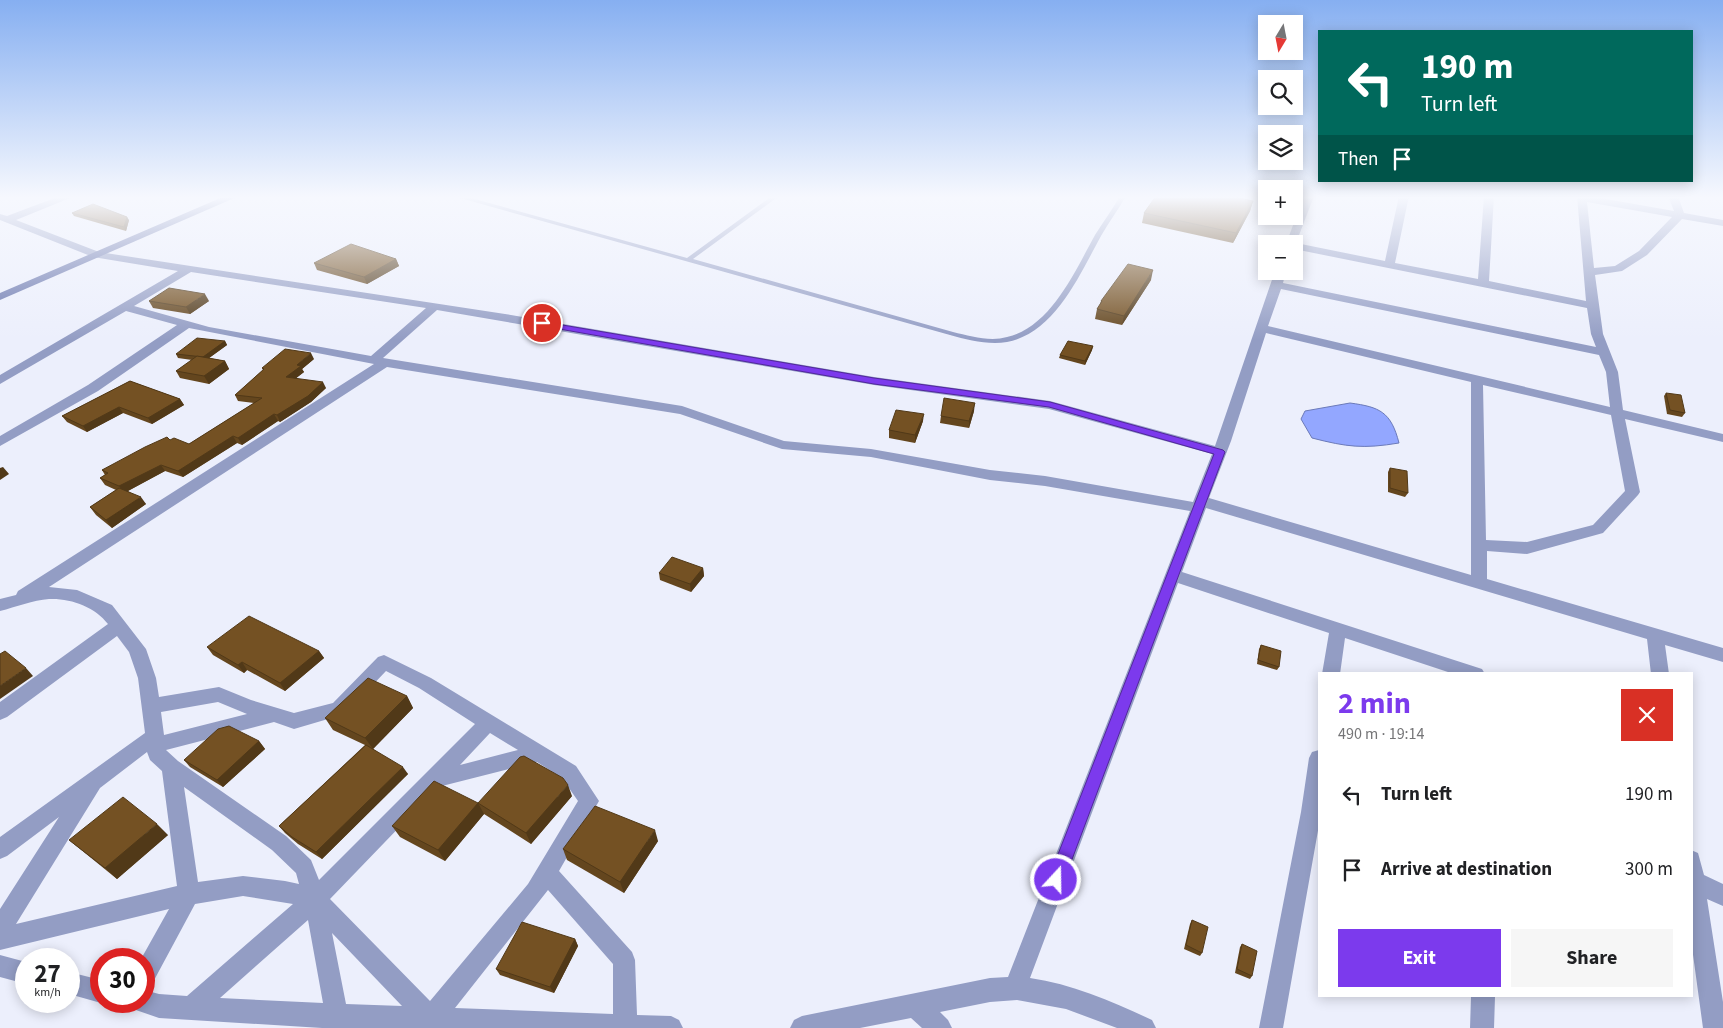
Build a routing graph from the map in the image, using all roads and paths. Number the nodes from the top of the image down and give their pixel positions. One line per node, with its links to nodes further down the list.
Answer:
1 (68, 244): 12 (street)
2 (115, 244): 12 (street)
3 (117, 244): 12 (street)
4 (630, 244): 13 (lane)
5 (710, 244): 13 (lane)
6 (1094, 244): 13 (lane)
7 (1394, 244): 14 (street)
8 (1486, 244): 19 (street)
9 (1586, 244): 16 (street)
10 (1652, 244): 16 (street)
11 (1303, 248): 14 (street)
12 (93, 254): 15 (street); 20 (street); 21 (street)
13 (688, 260)
14 (1389, 265): 19 (street)
15 (189, 269): 22 (street); 24 (street)
16 (1589, 272): 23 (street)
17 (1278, 280): 26 (street)
18 (1288, 280): 27 (street)
19 (1483, 282): 23 (street)
20 (0, 290)
21 (0, 297)
22 (435, 306): 28 (street); 34 (street)
23 (1592, 306): 27 (street)
24 (124, 307): 25 (street); 30 (street)
25 (187, 324): 28 (street); 33 (street)
26 (1262, 328): 29 (street); 34 (street)
27 (1603, 352): 31 (street)
28 (380, 361): 35 (street); 39 (street)
29 (1477, 379): 31 (street); 36 (street)
30 (0, 380)
31 (1617, 413): 32 (street); 36 (street)
32 (1723, 438)
33 (0, 442)
34 (1220, 452): 35 (street)
35 (1200, 504): 37 (street); 38 (street)
36 (1478, 546): 38 (street)
37 (1173, 575): 42 (street); 70 (street)
38 (1479, 583): 43 (street)
39 (9, 602): 40 (street); 41 (street)
40 (0, 611)
41 (119, 625): 48 (street); 49 (street)
42 (1338, 629): 45 (street); 46 (street)
43 (1654, 635): 44 (street); 47 (street)
44 (1723, 655)
45 (1331, 672)
46 (1470, 672)
47 (1660, 672)
48 (150, 706): 50 (street); 52 (street)
49 (0, 712)
50 (273, 715): 51 (street); 52 (street)
51 (489, 722): 53 (street); 57 (street)
52 (155, 740): 55 (street); 56 (street)
53 (540, 754): 57 (street); 60 (street)
54 (1318, 764): 82 (street)
55 (171, 767): 62 (street); 64 (street)
56 (94, 780): 58 (street); 65 (street)
57 (432, 780): 64 (street)
58 (0, 849)
59 (1693, 871): 61 (street)
60 (547, 873): 76 (street); 77 (street)
61 (1695, 882): 63 (street); 84 (street)
62 (189, 894): 64 (street); 66 (street); 67 (street)
63 (1723, 895)
64 (315, 899): 74 (street); 75 (street); 76 (street)
65 (0, 929)
66 (0, 939)
67 (155, 956)
68 (0, 966): 69 (street)
69 (15, 970)
70 (1015, 988): 73 (street); 81 (street)
71 (1483, 997): 83 (street)
72 (155, 1005): 74 (street)
73 (915, 1006): 79 (street); 80 (street)
74 (191, 1008): 75 (street)
75 (335, 1022): 76 (street)
76 (430, 1024): 77 (street)
77 (625, 1026): 78 (street)
78 (671, 1028)
79 (802, 1028)
80 (940, 1028)
81 (1144, 1028)
82 (1271, 1028)
83 (1482, 1028)
84 (1714, 1028)

